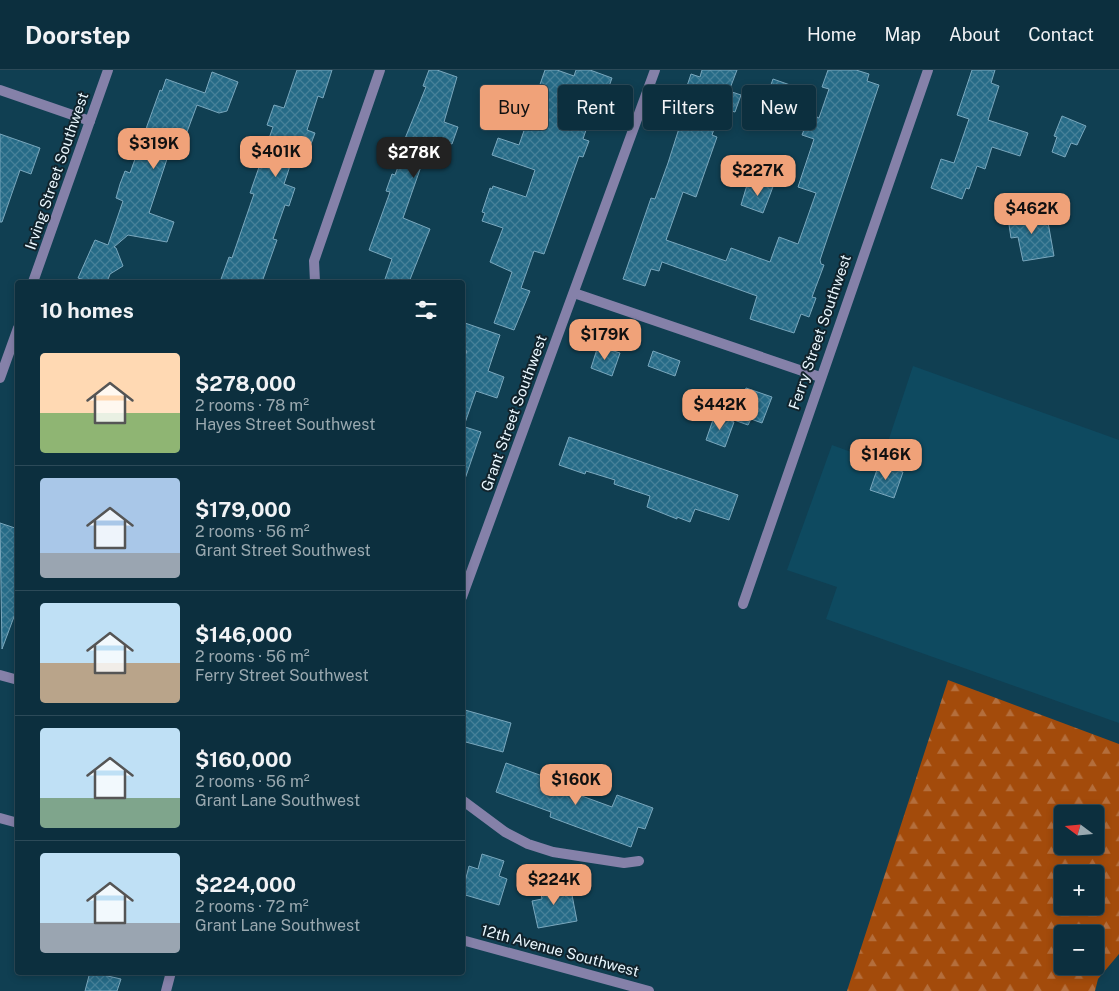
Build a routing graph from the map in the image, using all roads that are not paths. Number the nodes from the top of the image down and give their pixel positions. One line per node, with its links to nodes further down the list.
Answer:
1 (108, 70): 6 (street, Irving Street Southwest)
2 (380, 70): 8 (street)
3 (655, 70): 9 (street, Grant Street Southwest)
4 (928, 70): 11 (street, Ferry Street Southwest)
5 (0, 90): 6 (street)
6 (90, 121): 7 (street, Irving Street Southwest)
7 (34, 280)
8 (315, 280)
9 (574, 293): 11 (street); 13 (street, Grant Street Southwest)
10 (15, 336): 12 (street)
11 (820, 377): 14 (street, Ferry Street Southwest)
12 (0, 378)
13 (465, 589)
14 (743, 604)
15 (0, 675): 16 (street)
16 (15, 679)
17 (465, 802): 20 (street)
18 (0, 818): 19 (street)
19 (15, 822)
20 (639, 861)
21 (465, 941): 24 (street, 12th Avenue Southwest)
22 (171, 975): 23 (street)
23 (166, 991)
24 (649, 991)

